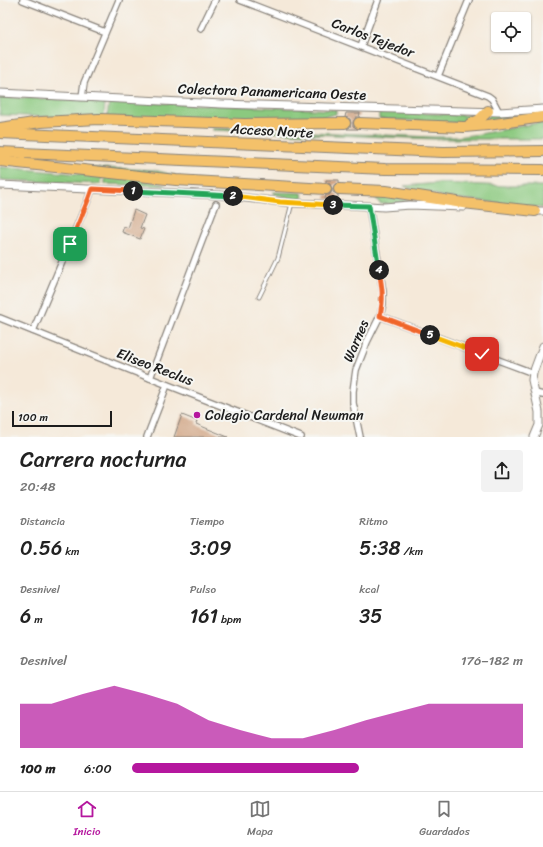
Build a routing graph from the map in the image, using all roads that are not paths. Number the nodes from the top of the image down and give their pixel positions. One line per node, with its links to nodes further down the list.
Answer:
1 (22, 0): 8 (street)
2 (119, 0): 8 (street)
3 (215, 0): 7 (street)
4 (240, 0): 9 (street, Carlos Tejedor)
5 (378, 0): 9 (street)
6 (469, 0): 10 (street)
7 (201, 29)
8 (106, 32): 12 (street)
9 (361, 46): 10 (street, Carlos Tejedor)
10 (438, 76): 13 (street, Carlos Tejedor)
11 (0, 93): 12 (street, Colectora Panamericana Oeste)
12 (82, 96): 13 (street, Colectora Panamericana Oeste)
13 (491, 107): 14 (street, Colectora Panamericana Oeste); 18 (highway)
14 (543, 109)
15 (543, 117): 18 (highway)
16 (345, 123): 19 (highway)
17 (359, 123): 18 (highway)
18 (464, 127)
19 (0, 128)
20 (0, 133): 21 (highway, Acceso Norte)
21 (543, 151)
22 (0, 152): 24 (highway)
23 (0, 161): 27 (highway)
24 (543, 170)
25 (0, 185): 26 (street)
26 (92, 189): 29 (street); 36 (street)
27 (326, 189)
28 (339, 189): 32 (highway)
29 (292, 203): 31 (street); 33 (lane)
30 (216, 204): 39 (street)
31 (369, 206): 32 (street); 34 (street, Warnes)
32 (539, 211)
33 (259, 297)
34 (380, 316): 38 (street); 45 (street, Warnes)
35 (0, 318): 36 (street, Eliseo Reclus)
36 (33, 331): 39 (street, Eliseo Reclus)
37 (543, 346): 38 (street)
38 (533, 373): 41 (street)
39 (150, 378): 40 (street, Eliseo Reclus)
40 (167, 385): 43 (street, Eliseo Reclus); 44 (street)
41 (535, 393): 42 (street); 46 (street)
42 (543, 395)
43 (298, 436)
44 (148, 437)
45 (360, 437)
46 (534, 437)

